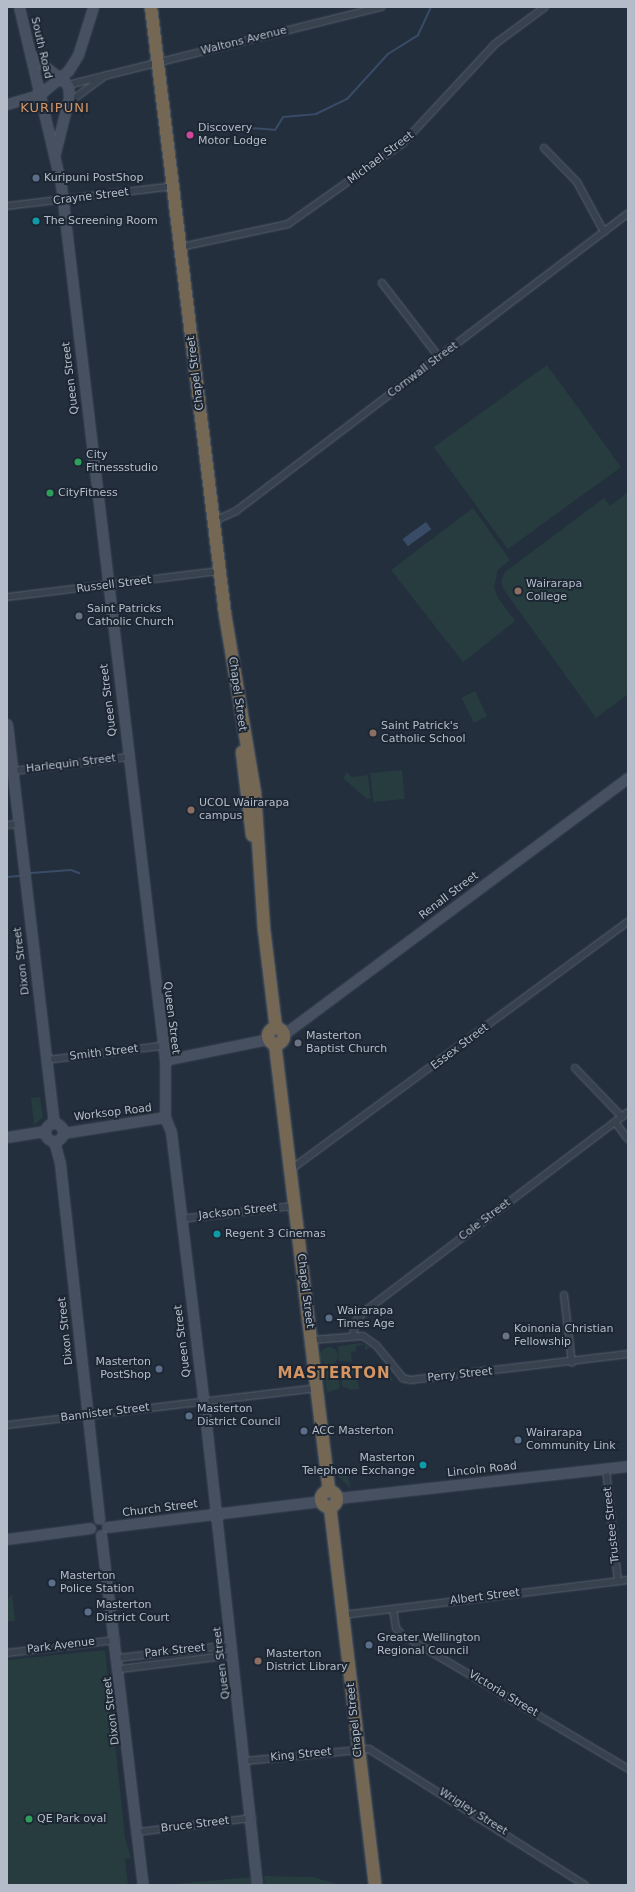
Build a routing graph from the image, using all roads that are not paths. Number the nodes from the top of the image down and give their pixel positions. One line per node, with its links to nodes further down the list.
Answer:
1 (19, 7): 6 (street, South Road)
2 (93, 7): 9 (street)
3 (152, 7): 7 (highway, Chapel Street)
4 (381, 7): 7 (street, Waltons Avenue)
5 (545, 7): 20 (street, Michael Street)
6 (31, 55): 9 (street); 10 (street, South Road)
7 (159, 62): 8 (street, Waltons Avenue); 15 (highway, Chapel Street)
8 (106, 75): 9 (street, Waltons Avenue); 12 (street, Waltons Avenue)
9 (64, 82): 10 (street); 12 (street, Queen Street)
10 (39, 95): 11 (street); 14 (street, Queen Street)
11 (7, 104)
12 (66, 105): 14 (street, Queen Street)
13 (544, 148): 19 (street)
14 (55, 153): 16 (street, Queen Street)
15 (174, 186): 16 (street, Crayne Street); 20 (highway, Chapel Street)
16 (62, 201): 17 (street, Crayne Street); 25 (street, Queen Street)
17 (7, 206)
18 (628, 213): 19 (street, Cornwall Street)
19 (604, 232): 22 (street, Cornwall Street)
20 (181, 247): 23 (highway, Chapel Street)
21 (382, 283): 22 (street)
22 (439, 357): 23 (street, Cornwall Street)
23 (214, 520): 24 (highway, Chapel Street)
24 (220, 572): 25 (street, Russell Street); 34 (highway, Chapel Street)
25 (107, 586): 26 (street, Russell Street); 28 (street, Queen Street)
26 (7, 597)
27 (7, 724): 29 (street, Dixon Street)
28 (128, 757): 29 (street, Harlequin Street); 36 (street, Queen Street)
29 (13, 771): 31 (street, Dixon Street)
30 (628, 778): 34 (street, Renall Street)
31 (17, 824): 32 (street); 37 (street, Dixon Street)
32 (7, 825)
33 (628, 922): 50 (street, Essex Street)
34 (280, 1031): 35 (highway)
35 (272, 1042): 38 (street); 50 (highway, Chapel Street)
36 (162, 1046): 37 (street, Smith Street); 38 (street, Queen Street)
37 (46, 1060): 44 (street, Dixon Street)
38 (165, 1060): 41 (street, Queen Street)
39 (575, 1068): 42 (street)
40 (628, 1112): 42 (street, Cole Street)
41 (165, 1117): 46 (street, Worksop Road); 52 (street, Queen Street)
42 (622, 1117): 43 (street, Cole Street)
43 (615, 1122): 48 (street); 54 (street, Cole Street)
44 (54, 1123): 45 (street); 46 (street)
45 (45, 1131): 47 (street); 49 (street)
46 (63, 1133): 49 (street)
47 (7, 1137)
48 (628, 1139)
49 (54, 1142): 60 (street, Dixon Street)
50 (290, 1170): 51 (highway, Chapel Street)
51 (294, 1206): 52 (street, Jackson Street); 55 (highway, Chapel Street)
52 (181, 1219): 59 (street, Queen Street)
53 (564, 1295): 57 (street)
54 (353, 1335): 55 (street, Perry Street); 57 (street, Perry Street)
55 (311, 1340): 58 (highway, Chapel Street)
56 (628, 1354): 57 (street, Perry Street)
57 (572, 1363)
58 (317, 1388): 59 (street); 64 (highway, Chapel Street)
59 (203, 1402): 60 (street, Bannister Street); 65 (street, Queen Street)
60 (87, 1416): 61 (street, Bannister Street); 66 (street, Dixon Street)
61 (7, 1425)
62 (628, 1466): 63 (street, Lincoln Road)
63 (606, 1469): 64 (street, Lincoln Road); 72 (street, Trustee Street)
64 (329, 1499): 65 (street, Lincoln Road); 74 (highway, Chapel Street)
65 (216, 1514): 68 (street, Church Street); 76 (street, Queen Street)
66 (99, 1519): 67 (street); 68 (street)
67 (90, 1528): 69 (street); 70 (street)
68 (107, 1528): 69 (street)
69 (101, 1535): 75 (street, Dixon Street)
70 (7, 1539)
71 (628, 1580): 72 (street, Albert Street)
72 (618, 1581): 73 (street, Albert Street)
73 (393, 1609): 74 (street, Albert Street); 83 (street, Victoria Street)
74 (343, 1615): 81 (highway, Chapel Street)
75 (116, 1640): 77 (street, Park Avenue); 79 (street, Dixon Street)
76 (231, 1645): 78 (street, Queen Street); 79 (street, Park Street)
77 (7, 1653)
78 (232, 1656): 80 (street, Park Street); 82 (street, Queen Street)
79 (118, 1658): 80 (street, Dixon Street)
80 (120, 1669): 85 (street, Dixon Street)
81 (358, 1749): 82 (street, King Street); 88 (highway, Chapel Street); 89 (street, Wrigley Street)
82 (245, 1761): 84 (street, Queen Street)
83 (628, 1769)
84 (252, 1818): 85 (street, Bruce Street); 87 (street, Queen Street)
85 (138, 1832): 86 (street, Dixon Street)
86 (143, 1885)
87 (257, 1885)
88 (375, 1885)
89 (585, 1885)

